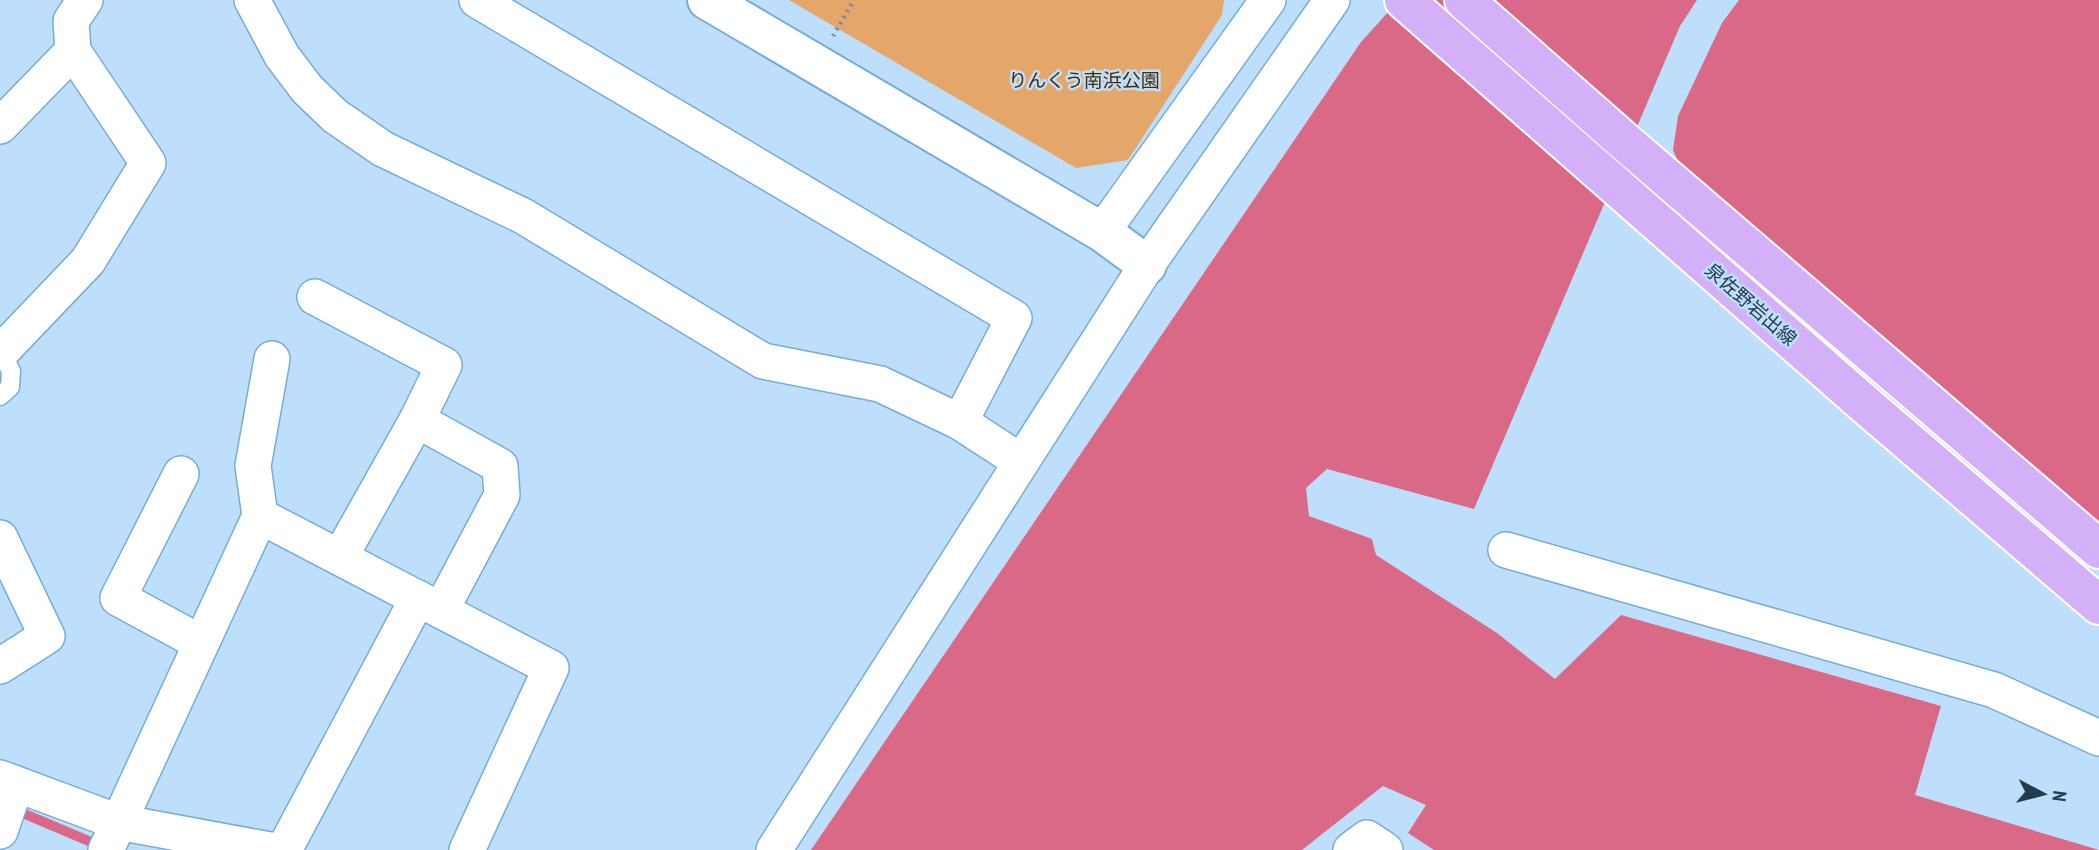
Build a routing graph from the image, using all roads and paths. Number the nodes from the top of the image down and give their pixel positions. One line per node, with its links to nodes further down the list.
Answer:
1 (85, 0): 11 (street)
2 (252, 0): 20 (street)
3 (477, 0): 20 (street)
4 (707, 0): 13 (street)
5 (854, 0): 10 (path)
6 (1268, 0): 13 (street)
7 (1332, 0): 14 (street)
8 (1404, 0): 29 (main road, 泉佐野岩出線)
9 (1464, 0): 25 (main road)
10 (831, 39)
11 (73, 51): 12 (street); 16 (street)
12 (0, 126)
13 (1102, 232): 14 (street)
14 (1147, 265): 21 (street)
15 (315, 297): 19 (street)
16 (1, 351): 18 (lane)
17 (272, 359): 23 (street)
18 (0, 396)
19 (417, 420): 27 (street); 28 (street)
20 (960, 422): 21 (street)
21 (1020, 461): 39 (street)
22 (181, 474): 30 (street)
23 (260, 516): 27 (street); 30 (street)
24 (0, 538): 31 (street)
25 (2099, 549)
26 (1506, 550): 32 (street)
27 (340, 557): 28 (street)
28 (429, 604): 37 (street); 38 (street)
29 (2099, 606)
30 (201, 643): 35 (street)
31 (0, 666)
32 (2099, 738)
33 (8, 781): 34 (street); 35 (street)
34 (0, 831)
35 (111, 837): 36 (street)
36 (270, 850)
37 (284, 850)
38 (467, 850)
39 (774, 850)
40 (1351, 850): 41 (street)
41 (1385, 850)

